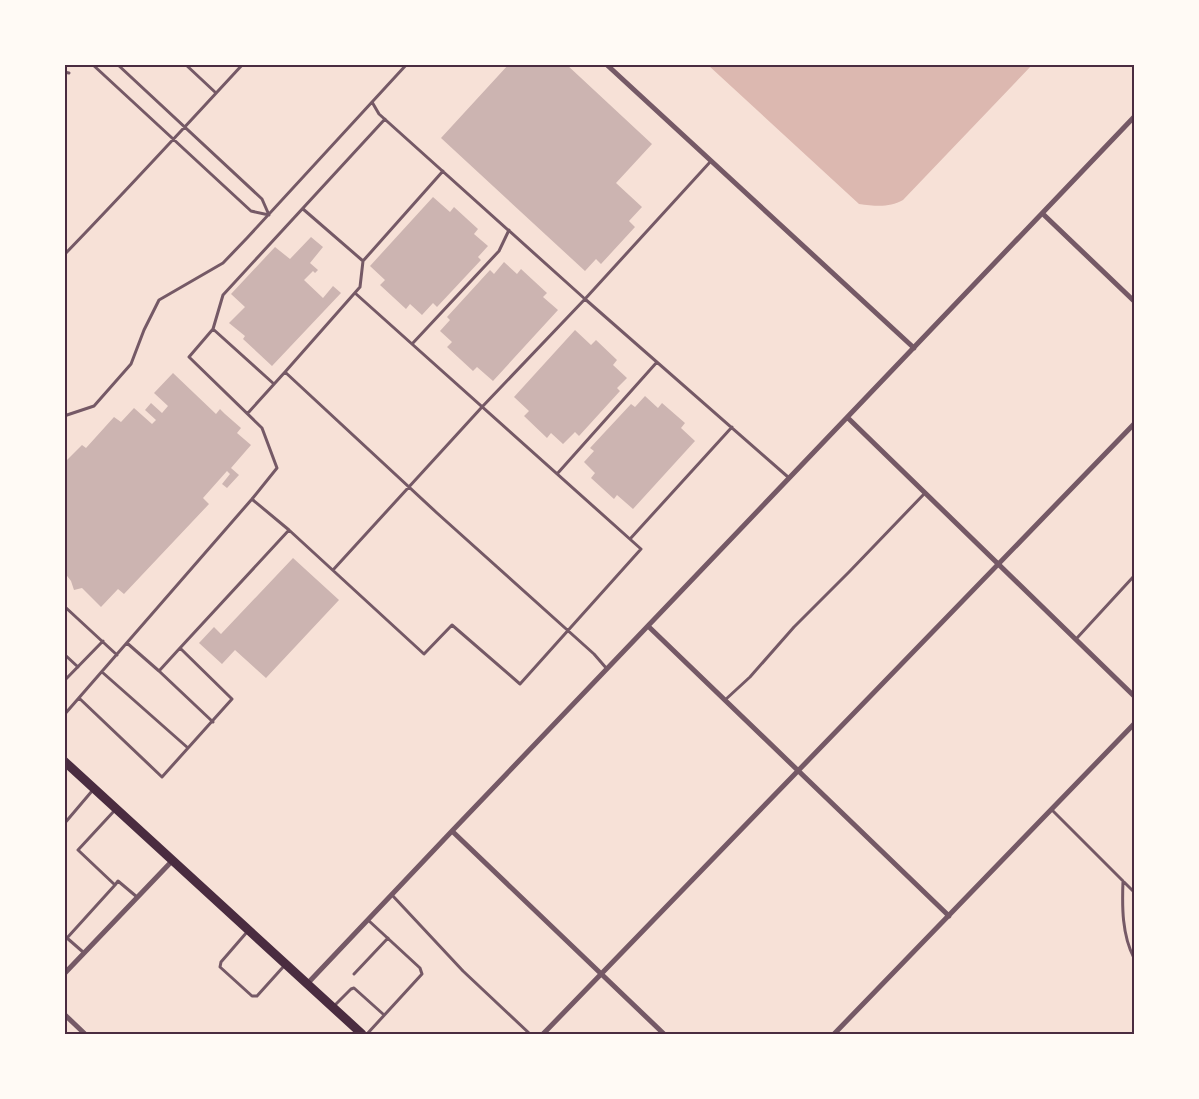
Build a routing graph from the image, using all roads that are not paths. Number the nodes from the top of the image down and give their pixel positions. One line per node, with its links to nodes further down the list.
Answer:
1 (92, 64): 12 (lane)
2 (117, 64): 11 (lane)
3 (185, 64): 7 (lane)
4 (243, 64): 7 (lane)
5 (407, 64): 8 (lane)
6 (606, 64): 13 (street)
7 (216, 93): 11 (lane)
8 (372, 102): 10 (lane); 17 (lane)
9 (1134, 117): 16 (street)
10 (386, 119): 14 (lane); 15 (lane)
11 (185, 128): 12 (lane); 17 (lane)
12 (174, 140): 17 (lane); 19 (lane)
13 (711, 161): 22 (lane); 26 (street)
14 (443, 171): 18 (lane); 20 (lane)
15 (303, 209): 20 (lane); 24 (lane)
16 (1043, 214): 23 (street); 26 (street)
17 (269, 215): 32 (lane)
18 (508, 230): 22 (lane); 25 (lane)
19 (64, 255)
20 (363, 261): 21 (lane)
21 (355, 293): 25 (lane); 28 (lane)
22 (585, 299): 27 (lane); 30 (lane)
23 (1134, 301)
24 (213, 329): 29 (lane); 31 (lane)
25 (412, 344): 30 (lane)
26 (914, 348): 33 (street)
27 (657, 362): 35 (lane); 36 (lane)
28 (285, 372): 29 (lane); 38 (lane)
29 (274, 384): 31 (lane)
30 (482, 407): 36 (lane); 38 (lane)
31 (248, 413): 40 (lane)
32 (64, 416)
33 (848, 418): 37 (street); 39 (street)
34 (1134, 424): 43 (street)
35 (732, 427): 37 (lane); 42 (lane)
36 (557, 474): 42 (lane)
37 (789, 478): 47 (street)
38 (409, 487): 44 (lane); 48 (lane)
39 (925, 493): 43 (street); 62 (lane)
40 (252, 499): 41 (lane); 51 (lane)
41 (289, 530): 44 (lane); 52 (lane)
42 (630, 539): 48 (lane)
43 (998, 564): 49 (street); 68 (street)
44 (333, 570): 48 (lane)
45 (1134, 576): 49 (lane)
46 (64, 606): 50 (lane)
47 (648, 626): 56 (street); 62 (street)
48 (568, 631): 56 (lane)
49 (1075, 640): 60 (street)
50 (102, 641): 54 (lane); 55 (lane)
51 (127, 643): 54 (lane); 58 (lane)
52 (180, 648): 58 (lane); 64 (lane)
53 (64, 654): 55 (lane)
54 (117, 655): 57 (lane)
55 (78, 667): 59 (lane)
56 (607, 669): 73 (street)
57 (102, 672): 61 (lane); 66 (lane)
58 (159, 672): 64 (lane)
59 (64, 681)
60 (1134, 696)
61 (79, 698): 63 (lane); 66 (lane)
62 (725, 700): 68 (street)
63 (64, 715)
64 (213, 722): 66 (lane)
65 (1134, 724): 71 (street)
66 (188, 748)
67 (66, 765): 69 (main road)
68 (798, 770): 80 (street); 90 (street)
69 (94, 788): 70 (main road); 72 (lane)
70 (116, 808): 74 (main road); 76 (lane)
71 (1052, 810): 75 (lane); 80 (street)
72 (64, 824)
73 (452, 831): 78 (street); 90 (street)
74 (172, 860): 79 (street); 82 (main road)
75 (1123, 881): 77 (lane); 86 (lane)
76 (115, 885): 79 (lane); 84 (lane)
77 (1134, 892)
78 (392, 895): 81 (street); 97 (lane)
79 (137, 897): 85 (street)
80 (949, 916): 100 (street)
81 (368, 920): 83 (lane); 91 (street)
82 (248, 930): 87 (main road); 87 (lane)
83 (388, 938): 89 (lane); 94 (lane)
84 (66, 939): 85 (lane)
85 (84, 954): 88 (street)
86 (1134, 958)
87 (286, 964): 91 (main road)
88 (64, 974)
89 (354, 974)
90 (602, 975): 98 (street); 99 (street)
91 (307, 984): 92 (main road)
92 (332, 1007): 94 (lane); 96 (main road)
93 (64, 1014): 95 (street)
94 (383, 1014): 96 (lane)
95 (85, 1035)
96 (364, 1035)
97 (530, 1035)
98 (543, 1035)
99 (664, 1035)
100 (834, 1035)

